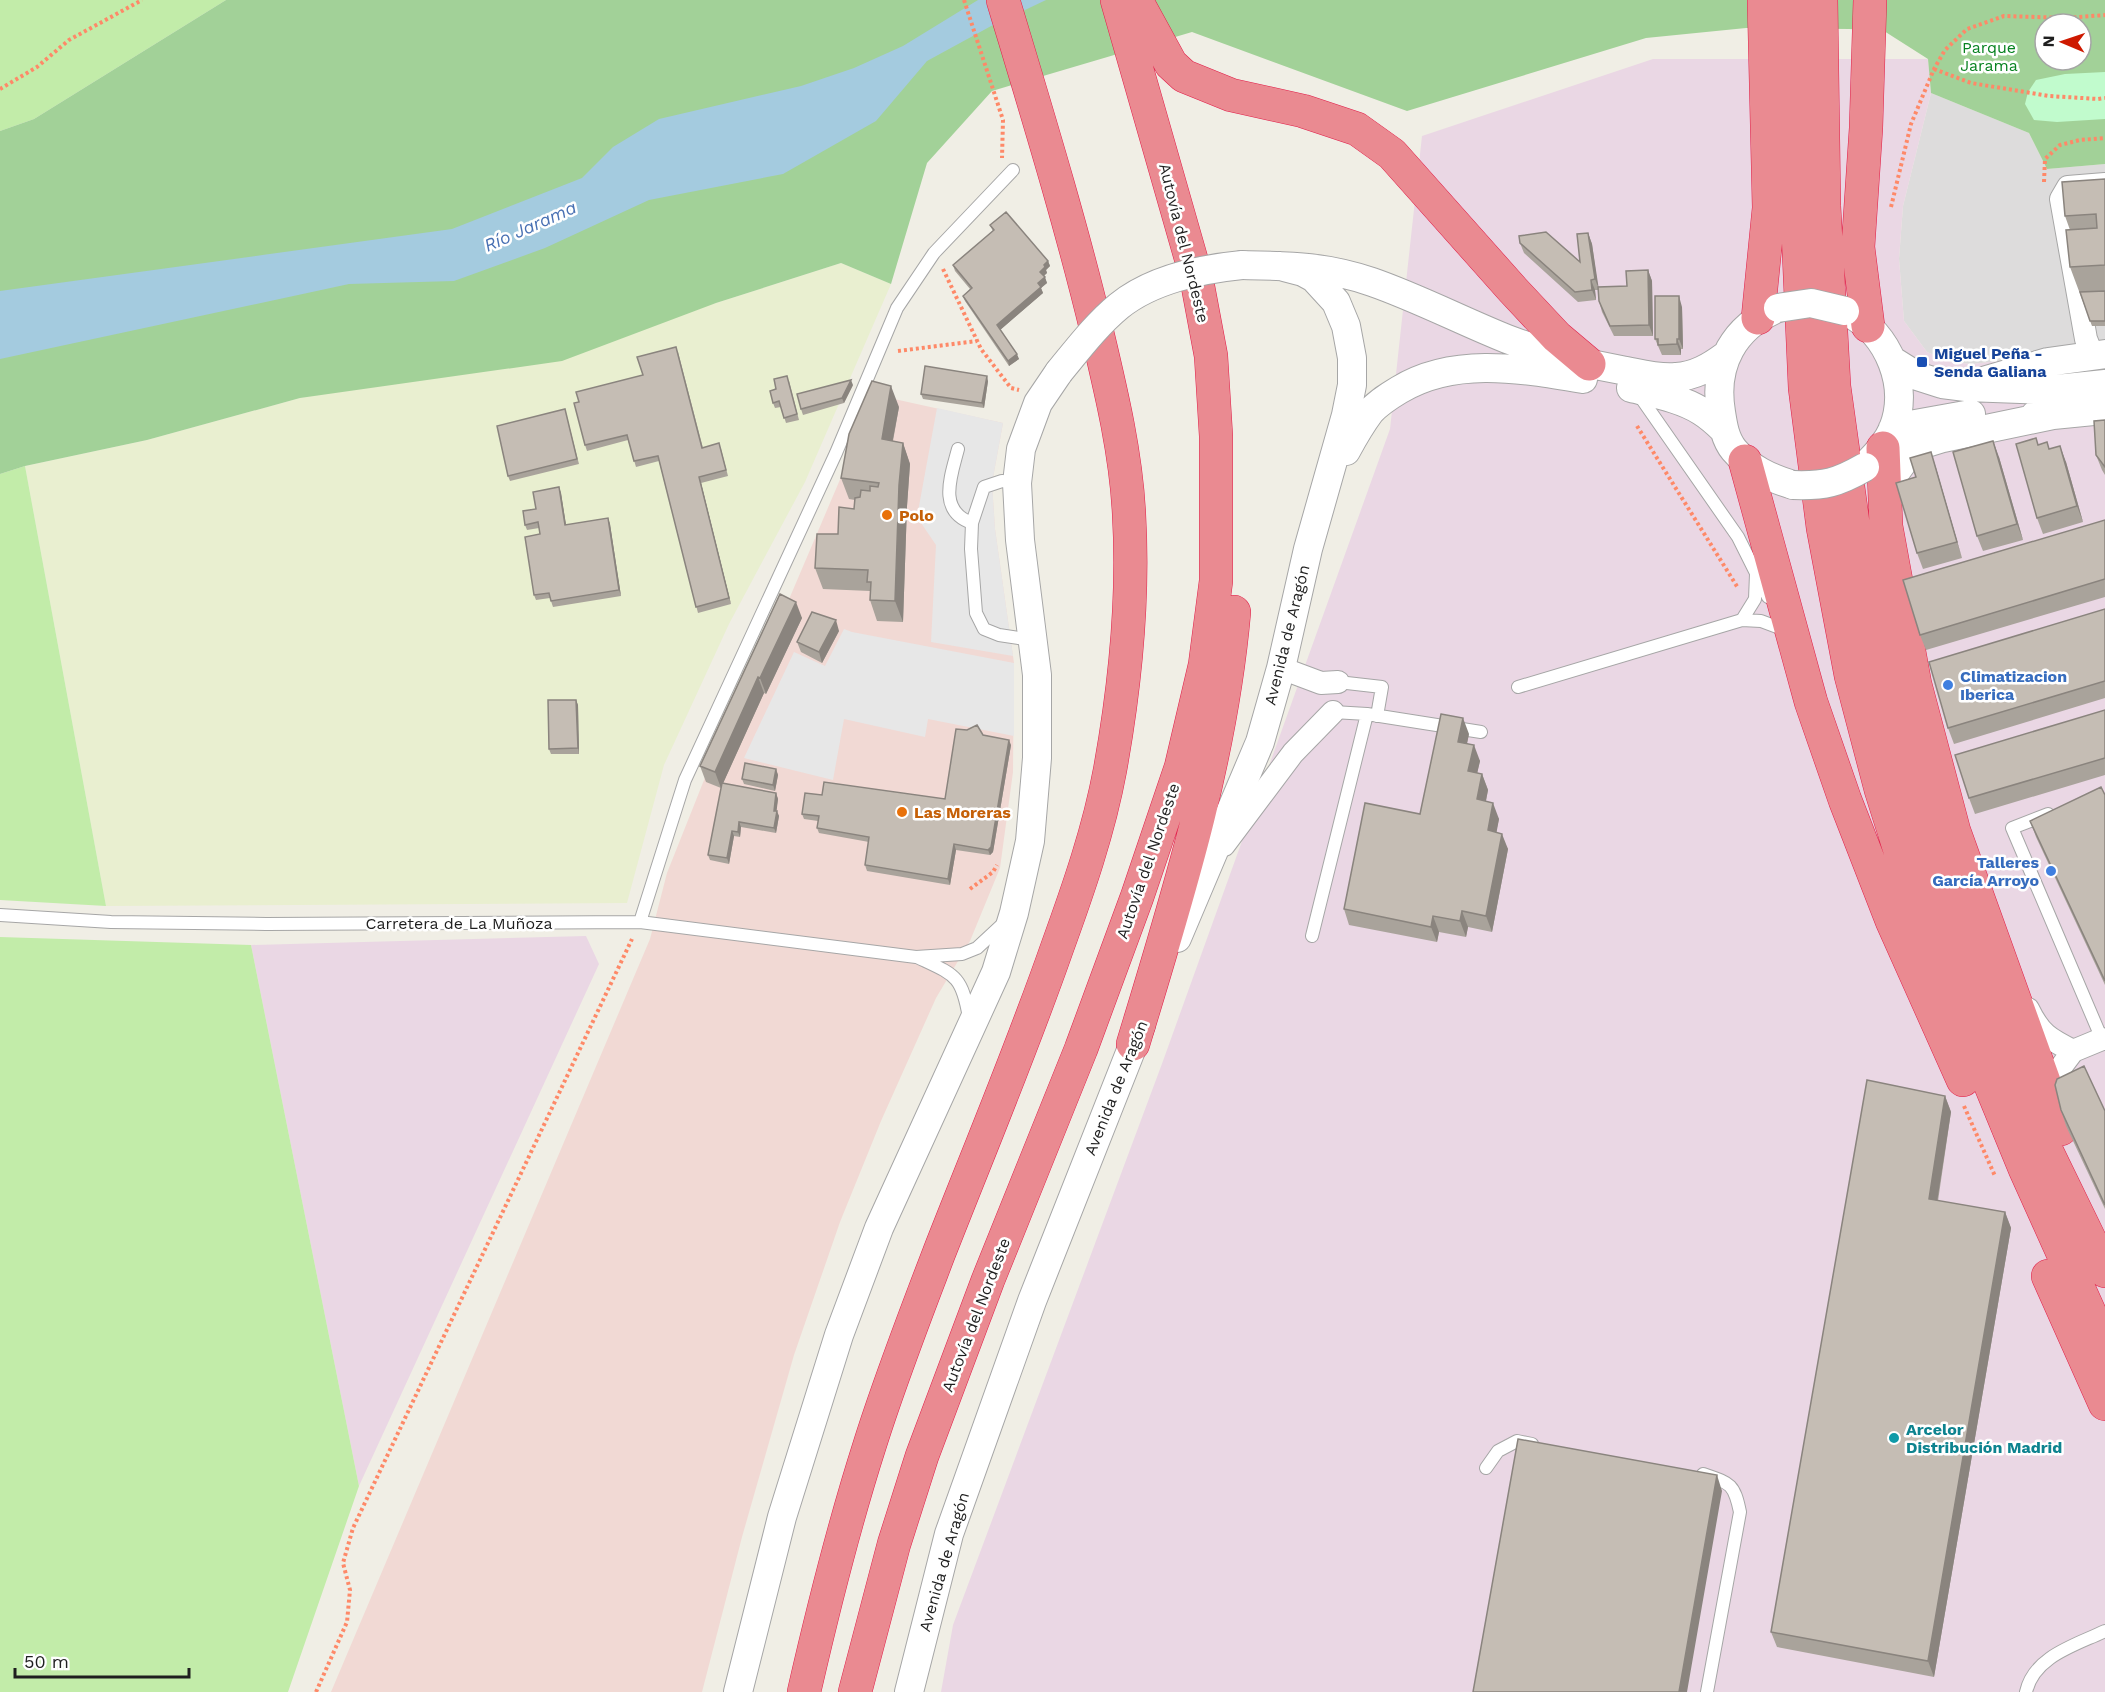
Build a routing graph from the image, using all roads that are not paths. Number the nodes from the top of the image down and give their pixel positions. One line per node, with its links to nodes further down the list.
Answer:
1 (1003, 0): 64 (highway)
2 (1117, 0): 23 (highway, Autovía del Nordeste)
3 (1136, 0): 16 (highway)
4 (1764, 0): 11 (highway)
5 (1793, 0): 56 (highway)
6 (1821, 0): 55 (highway)
7 (1870, 0): 12 (highway)
8 (1013, 170): 45 (lane)
9 (2105, 184): 13 (street)
10 (1280, 266): 16 (street); 27 (street, bridge); 28 (street, Avenida de Aragón)
11 (1768, 313): 12 (street, bridge); 14 (street)
12 (1856, 318): 15 (street)
13 (2099, 355): 18 (street)
14 (1725, 356): 16 (street); 22 (street)
15 (1893, 361): 18 (street); 24 (street)
16 (1589, 364)
17 (2105, 384): 20 (street)
18 (1966, 387): 20 (street)
19 (1634, 389): 22 (street, Avenida de Aragón); 28 (street, Avenida de Aragón); 31 (lane)
20 (2050, 403): 21 (street); 24 (street); 30 (street)
21 (2105, 410)
22 (1724, 430): 26 (street)
23 (1216, 436): 51 (highway); 65 (highway, Autovía del Nordeste)
24 (1880, 448): 26 (street, bridge); 30 (highway)
25 (958, 449): 29 (lane)
26 (1744, 461): 34 (highway)
27 (1017, 483): 29 (lane); 33 (street)
28 (1326, 487): 35 (street, Avenida de Aragón)
29 (972, 523): 33 (lane)
30 (1886, 526): 47 (highway)
31 (1756, 573): 32 (lane); 34 (lane)
32 (1742, 620): 34 (lane); 37 (lane)
33 (1032, 640): 43 (street)
34 (1791, 642): 57 (highway)
35 (1281, 668): 36 (street); 42 (street, Avenida de Aragón)
36 (1338, 681): 39 (lane)
37 (1518, 687)
38 (1333, 712): 39 (lane); 42 (street)
39 (1372, 715): 40 (lane); 46 (lane)
40 (1481, 732)
41 (2056, 810): 50 (lane)
42 (1207, 868): 51 (street, Avenida de Aragón)
43 (1014, 913): 48 (lane, Carretera de La Muñoza); 49 (street)
44 (0, 915): 45 (lane, Carretera de La Muñoza)
45 (640, 922): 48 (lane, Carretera de La Muñoza)
46 (1312, 936)
47 (1998, 953): 52 (street); 53 (highway)
48 (916, 957): 49 (lane, Carretera de La Muñoza)
49 (971, 1028): 63 (street)
50 (2103, 1043): 52 (street)
51 (1133, 1044): 61 (street, Avenida de Aragón)
52 (2073, 1051): 53 (street)
53 (2047, 1093): 54 (highway)
54 (2105, 1243)
55 (2105, 1270)
56 (2105, 1347)
57 (2105, 1404)
58 (1540, 1445): 59 (lane)
59 (1486, 1468)
60 (1691, 1472): 68 (lane)
61 (928, 1616): 66 (street, Avenida de Aragón); 67 (street)
62 (2105, 1631): 69 (lane)
63 (738, 1692)
64 (804, 1692)
65 (855, 1692)
66 (909, 1692)
67 (927, 1692)
68 (1707, 1692)
69 (2026, 1692)

